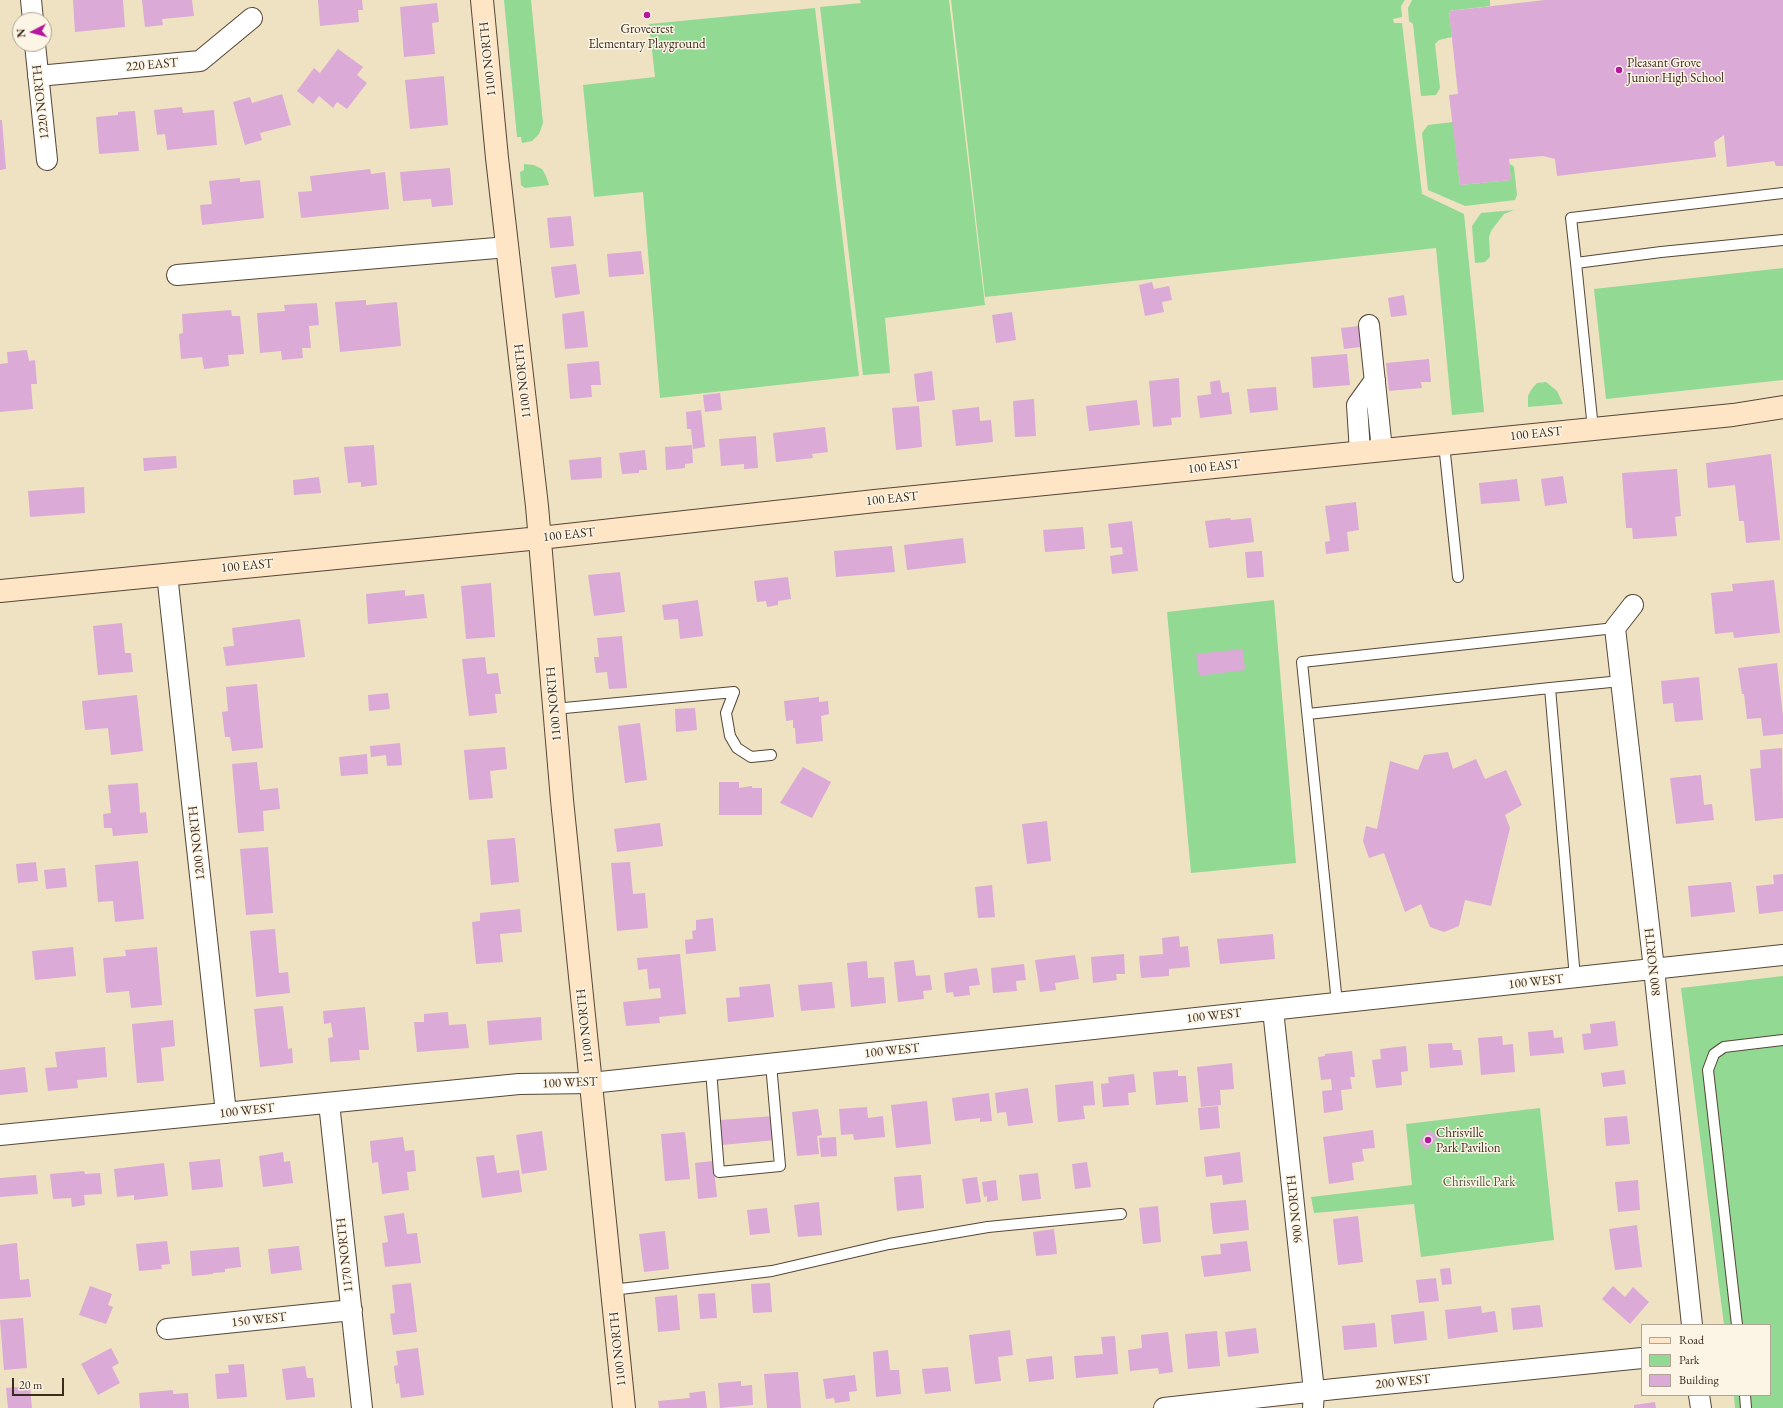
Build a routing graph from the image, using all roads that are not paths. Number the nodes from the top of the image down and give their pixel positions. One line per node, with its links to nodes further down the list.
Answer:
1 (31, 0): 3 (street)
2 (482, 0): 10 (main road, 1100 NORTH)
3 (32, 12)
4 (252, 18): 6 (street, 220 EAST)
5 (36, 52): 6 (street, 1220 NORTH)
6 (38, 76): 7 (street, 1220 NORTH)
7 (47, 160)
8 (1783, 194): 11 (lane)
9 (1783, 240): 11 (lane)
10 (508, 247): 12 (street); 20 (main road, 1100 NORTH)
11 (1576, 263): 16 (lane)
12 (177, 275)
13 (1369, 325): 14 (street)
14 (1375, 380): 18 (street); 19 (street)
15 (1783, 407): 16 (main road, 100 EAST)
16 (1593, 429): 17 (main road, 100 EAST)
17 (1444, 444): 18 (main road, 100 EAST); 22 (lane)
18 (1382, 450): 19 (main road, 100 EAST)
19 (1360, 452): 20 (main road, 100 EAST)
20 (540, 538): 21 (main road, 100 EAST); 28 (main road, 1100 NORTH)
21 (167, 574): 23 (main road, 100 EAST); 41 (street, 1200 NORTH)
22 (1458, 577)
23 (0, 591)
24 (1633, 605): 25 (street)
25 (1615, 628): 26 (street, 800 NORTH); 29 (lane)
26 (1621, 681): 27 (lane); 32 (street, 800 NORTH)
27 (1550, 688): 29 (lane); 33 (lane)
28 (554, 709): 30 (lane); 39 (main road, 1100 NORTH)
29 (1308, 714): 34 (lane)
30 (771, 755)
31 (1783, 955): 32 (street, 100 WEST)
32 (1654, 970): 33 (street, 100 WEST); 46 (street, 800 NORTH)
33 (1575, 978): 34 (street, 100 WEST)
34 (1337, 1003): 35 (street, 100 WEST)
35 (1273, 1010): 37 (street, 100 WEST); 52 (street, 900 NORTH)
36 (1783, 1040): 47 (lane)
37 (771, 1064): 38 (street, 100 WEST); 38 (lane)
38 (711, 1070): 39 (street, 100 WEST)
39 (591, 1083): 40 (street, 100 WEST); 44 (main road, 1100 NORTH)
40 (329, 1103): 41 (street, 100 WEST); 45 (street, 1170 NORTH)
41 (226, 1113): 42 (street, 100 WEST)
42 (0, 1135)
43 (1121, 1214): 44 (lane)
44 (612, 1290): 54 (main road, 1100 NORTH)
45 (352, 1310): 48 (street, 150 WEST); 53 (street, 1170 NORTH)
46 (1692, 1324)
47 (1737, 1324)
48 (167, 1329)
49 (1641, 1358): 52 (street, 200 WEST)
50 (1699, 1396): 56 (street)
51 (1745, 1396): 57 (lane)
52 (1314, 1399): 55 (street, 200 WEST)
53 (362, 1408)
54 (624, 1408)
55 (1164, 1408)
56 (1700, 1408)
57 (1746, 1408)

